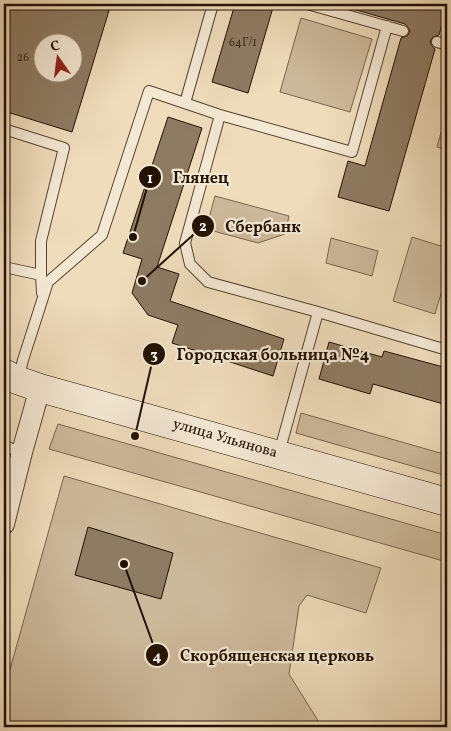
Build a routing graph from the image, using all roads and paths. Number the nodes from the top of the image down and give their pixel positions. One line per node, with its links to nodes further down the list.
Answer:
1 (213, 4): 5 (lane)
2 (307, 4): 3 (lane)
3 (387, 26): 4 (lane); 6 (lane)
4 (403, 31)
5 (185, 103): 6 (lane); 10 (lane)
6 (220, 115): 11 (lane)
7 (4, 129): 9 (lane)
8 (4, 267): 9 (lane)
9 (41, 275): 10 (lane)
10 (43, 298): 13 (lane)
11 (318, 312): 12 (lane); 15 (lane)
12 (447, 350)
13 (20, 381): 14 (street); 15 (main road, улица Ульянова)
14 (13, 449): 17 (street)
15 (278, 454): 16 (main road, улица Ульянова)
16 (447, 502)
17 (4, 524)

